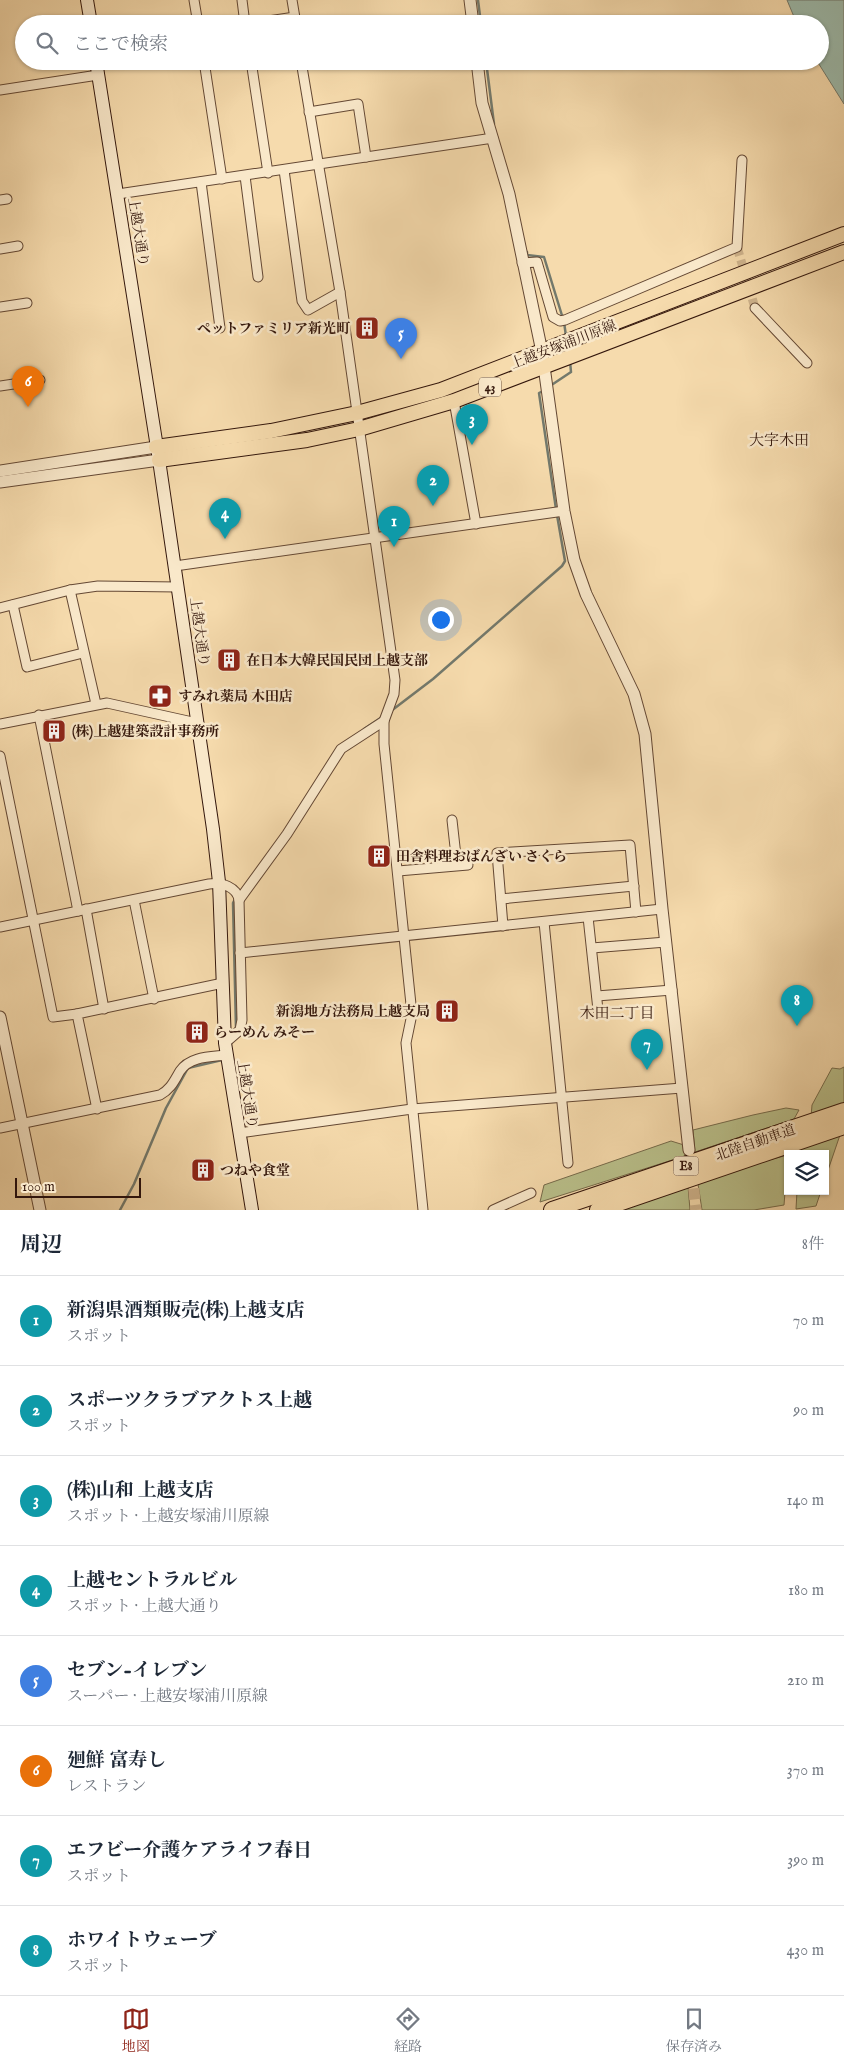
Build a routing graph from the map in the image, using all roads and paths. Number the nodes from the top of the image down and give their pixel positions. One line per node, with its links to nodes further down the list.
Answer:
1 (87, 0): 6 (main road)
2 (194, 0): 7 (street)
3 (242, 0): 8 (street)
4 (292, 0): 9 (street)
5 (470, 0): 10 (street)
6 (90, 15)
7 (196, 15)
8 (245, 15)
9 (294, 15)
10 (472, 15)
11 (97, 70): 16 (main road, 上越大通り)
12 (205, 70): 26 (street)
13 (252, 70): 24 (street)
14 (302, 70): 18 (street)
15 (477, 70): 19 (street)
16 (98, 75): 17 (street); 28 (main road, 上越大通り)
17 (0, 90)
18 (309, 112): 20 (street); 22 (street)
19 (493, 138): 20 (street); 33 (street)
20 (366, 157): 22 (street)
21 (742, 160): 33 (street)
22 (317, 164): 23 (street); 35 (street)
23 (284, 170): 24 (street); 35 (street)
24 (268, 172): 25 (street)
25 (244, 176): 26 (street); 34 (street)
26 (222, 179): 27 (street)
27 (200, 182): 28 (street); 39 (street)
28 (118, 194): 47 (main road, 上越大通り)
29 (844, 234): 40 (main road, 上越安塚浦川原線 / 43)
30 (18, 246): 31 (street)
31 (0, 249)
32 (844, 252): 40 (main road, 上越安塚浦川原線 / 43)
33 (522, 263): 40 (street)
34 (258, 277)
35 (340, 292): 45 (street)
36 (27, 303): 37 (street)
37 (0, 307)
38 (755, 308): 41 (street)
39 (220, 328)
40 (543, 359): 44 (main road, 上越安塚浦川原線 / 43); 45 (main road, 上越安塚浦川原線 / 43); 50 (street)
41 (806, 363)
42 (40, 380): 43 (street)
43 (0, 386)
44 (454, 401): 46 (main road, 上越安塚浦川原線 / 43); 51 (street)
45 (357, 413): 46 (street); 47 (main road, 上越安塚浦川原線 / 43)
46 (359, 429): 47 (main road, 上越安塚浦川原線 / 43); 52 (street)
47 (158, 454): 48 (street); 49 (street); 53 (main road, 上越大通り)
48 (0, 471)
49 (0, 482)
50 (564, 511): 51 (street); 74 (street)
51 (476, 524): 52 (street)
52 (374, 539): 53 (street); 61 (street)
53 (175, 566): 54 (main road, 上越大通り)
54 (178, 587): 55 (street); 62 (main road, 上越大通り)
55 (70, 590): 56 (street); 58 (street)
56 (13, 605): 57 (street); 58 (street)
57 (0, 608)
58 (83, 653): 59 (street)
59 (96, 704): 60 (street); 62 (street)
60 (39, 715): 63 (street); 75 (street)
61 (384, 721): 68 (street); 73 (street)
62 (197, 723): 69 (main road, 上越大通り)
63 (0, 724)
64 (0, 756): 78 (street)
65 (452, 820): 67 (street)
66 (468, 865): 67 (street)
67 (457, 866): 68 (street)
68 (398, 871): 82 (street)
69 (219, 882): 72 (street); 73 (street); 86 (main road, 上越大通り)
70 (634, 886): 71 (street); 71 (street); 76 (street)
71 (501, 899): 80 (street)
72 (134, 900): 75 (street); 89 (street)
73 (239, 900): 85 (street)
74 (662, 909): 76 (street); 83 (street)
75 (82, 910): 78 (street); 90 (street)
76 (636, 912): 77 (street)
77 (588, 917): 79 (street); 84 (street)
78 (34, 921): 81 (street); 92 (street)
79 (544, 922): 80 (street); 96 (street)
80 (503, 926): 82 (street)
81 (0, 928)
82 (405, 936): 85 (street); 98 (street)
83 (666, 942): 84 (street); 87 (street)
84 (592, 948): 88 (street)
85 (240, 953): 94 (street)
86 (223, 984): 89 (street); 94 (main road, 上越大通り)
87 (672, 990): 88 (street); 95 (street)
88 (597, 996): 91 (street)
89 (154, 999): 90 (street)
90 (104, 1009): 92 (street)
91 (598, 1010)
92 (77, 1014): 97 (street)
93 (0, 1017): 100 (street)
94 (226, 1049): 97 (street); 103 (main road, 上越大通り)
95 (682, 1088): 96 (street); 104 (street)
96 (562, 1098): 98 (street); 105 (street)
97 (97, 1109): 100 (street)
98 (412, 1109): 103 (street); 109 (street)
99 (844, 1111): 111 (highway, 北陸自動車道 / E8)
100 (22, 1124): 102 (street); 107 (street)
101 (844, 1126): 112 (highway, 北陸自動車道 / E8)
102 (0, 1128)
103 (239, 1133): 108 (main road, 上越大通り)
104 (689, 1150)
105 (568, 1163)
106 (531, 1194): 110 (street)
107 (40, 1210)
108 (252, 1210)
109 (423, 1210)
110 (493, 1210)
111 (552, 1210)
112 (598, 1210)

